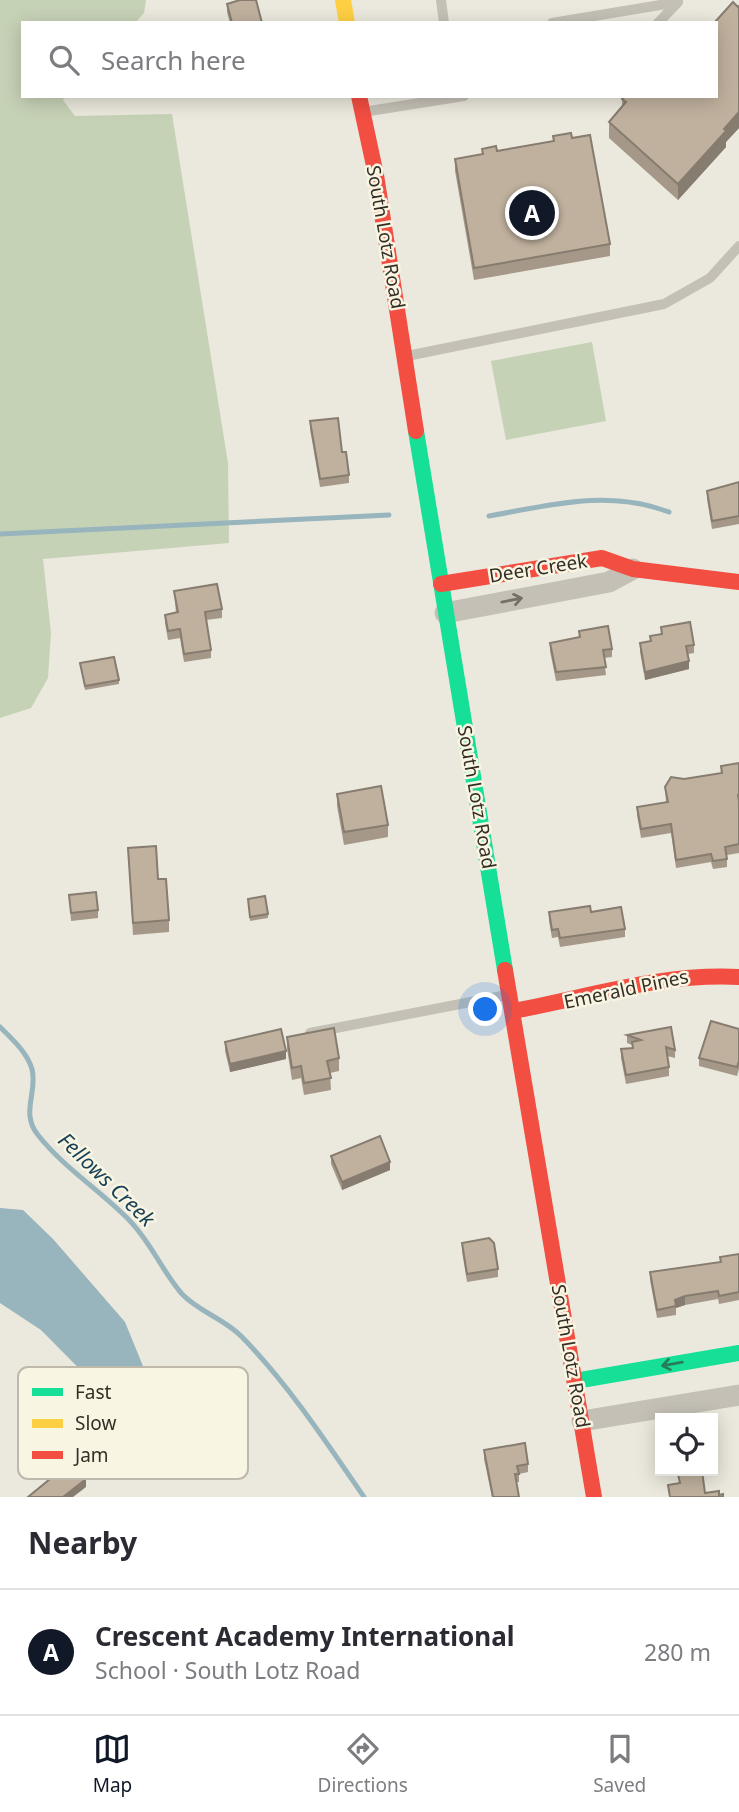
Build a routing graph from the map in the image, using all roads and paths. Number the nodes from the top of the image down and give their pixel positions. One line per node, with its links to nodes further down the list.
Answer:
1 (343, 0): 4 (street)
2 (441, 0): 5 (lane)
3 (679, 1): 6 (lane); 7 (lane)
4 (347, 21)
5 (444, 21)
6 (564, 21)
7 (660, 21)
8 (438, 98): 9 (lane)
9 (361, 104): 11 (street, South Lotz Road)
10 (739, 246): 11 (lane)
11 (406, 356): 14 (street, South Lotz Road)
12 (633, 569): 13 (street, Deer Creek); 14 (street, Deer Creek); 15 (street, Deer Creek, one-way to 12)
13 (739, 582)
14 (441, 584): 15 (street, South Lotz Road)
15 (445, 613): 17 (street, South Lotz Road)
16 (739, 977): 18 (street, Emerald Pines)
17 (510, 994): 18 (street, South Lotz Road); 19 (lane)
18 (513, 1011): 21 (street, South Lotz Road)
19 (297, 1035)
20 (739, 1353): 21 (street, one-way to 21)
21 (575, 1381): 23 (street, South Lotz Road)
22 (739, 1395): 23 (street)
23 (582, 1421): 24 (street, South Lotz Road)
24 (594, 1497)

